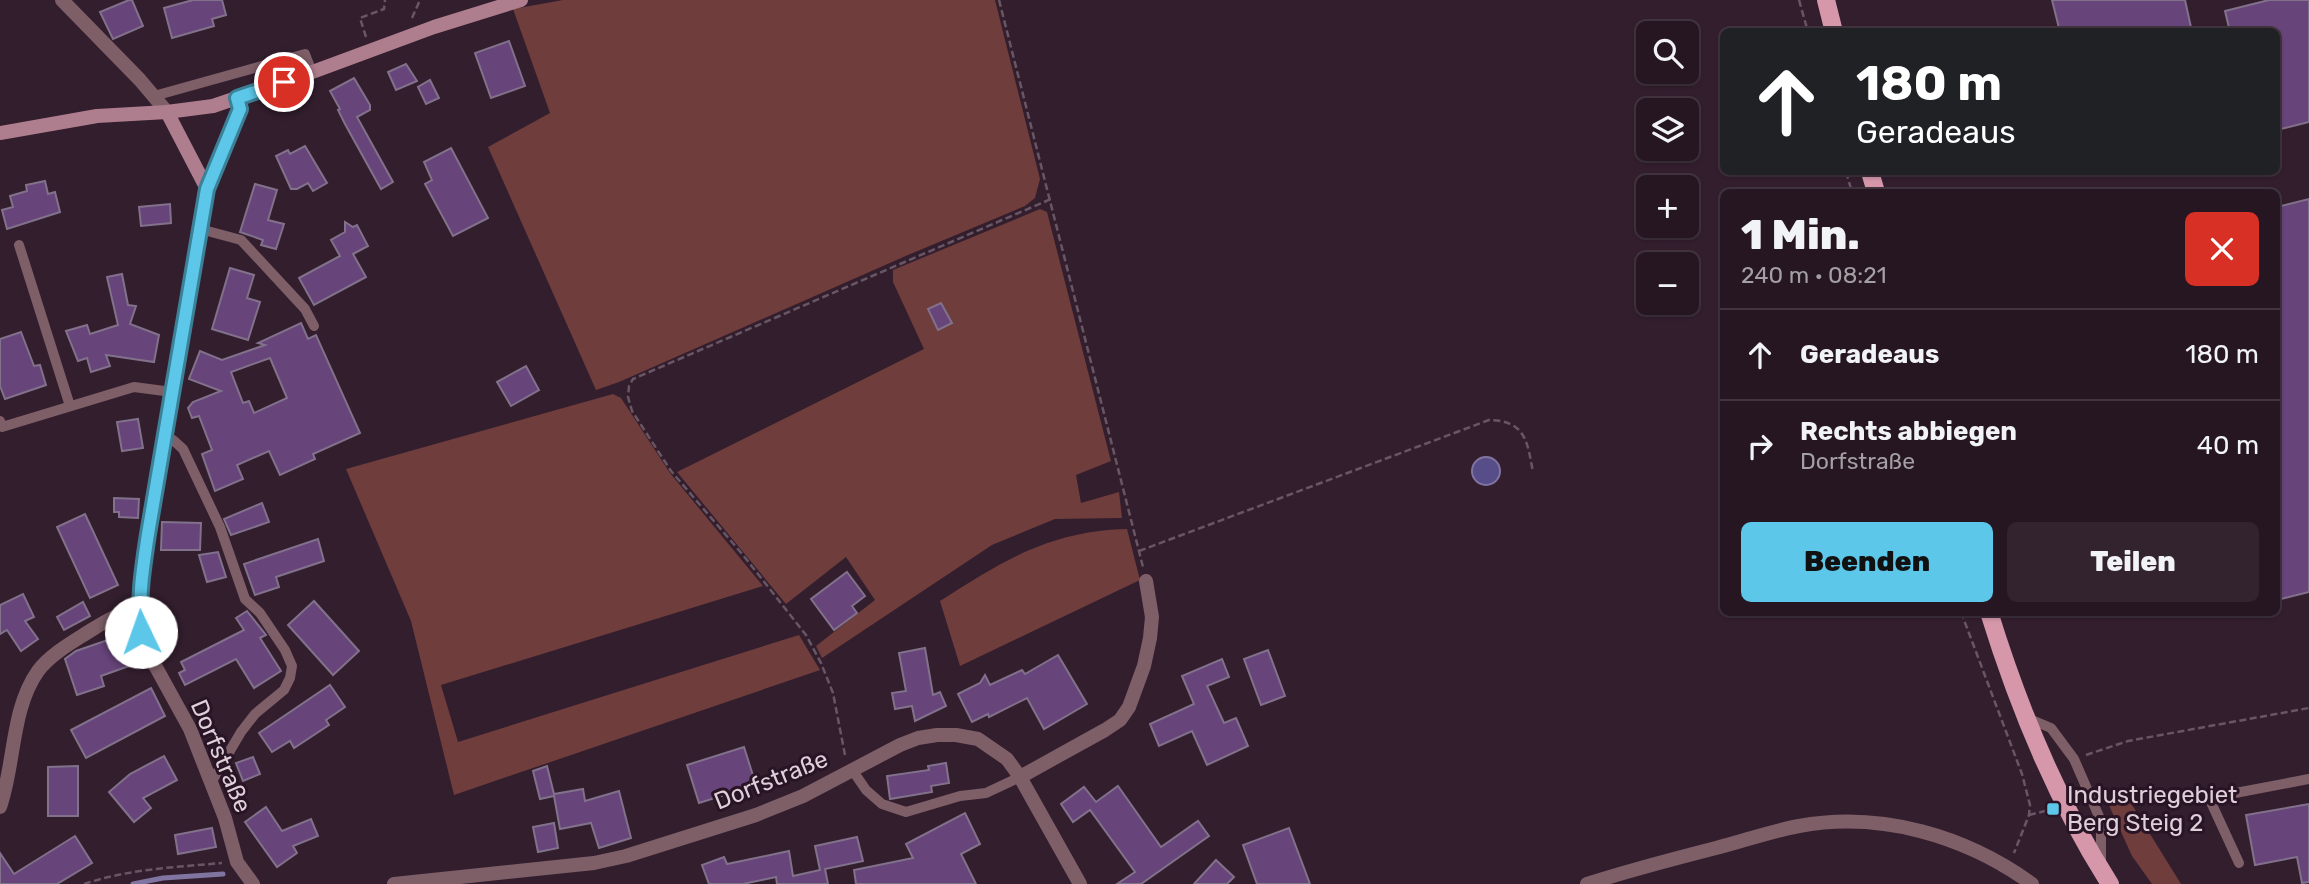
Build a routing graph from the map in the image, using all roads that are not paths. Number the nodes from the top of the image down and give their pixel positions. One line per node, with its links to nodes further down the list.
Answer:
1 (62, 0): 6 (street)
2 (521, 0): 5 (street)
3 (1826, 0): 4 (main road)
4 (1833, 28)
5 (312, 72): 6 (lane); 7 (street)
6 (154, 96): 8 (street)
7 (237, 98): 8 (street); 10 (street)
8 (167, 112): 9 (street); 10 (street)
9 (0, 133)
10 (207, 189): 11 (street, Dorfstraße)
11 (200, 229): 13 (lane); 14 (street, Dorfstraße)
12 (19, 245): 15 (lane)
13 (314, 326)
14 (172, 392): 15 (lane); 17 (street, Dorfstraße)
15 (70, 406): 16 (lane)
16 (0, 421)
17 (164, 438): 19 (street, Dorfstraße); 25 (lane)
18 (1146, 581): 23 (street)
19 (139, 610): 25 (street, Dorfstraße); 26 (street)
20 (1990, 616): 21 (main road)
21 (2027, 718): 28 (main road); 28 (lane)
22 (853, 771): 23 (lane); 23 (street, Dorfstraße); 30 (street, Dorfstraße)
23 (1020, 777): 31 (street, Dorfstraße)
24 (2309, 779): 27 (lane)
25 (211, 783): 29 (street, Dorfstraße)
26 (0, 807)
27 (2239, 863)
28 (2106, 876)
29 (253, 884)
30 (394, 884)
31 (1080, 884)
32 (1587, 884): 33 (street)
33 (2032, 884)

